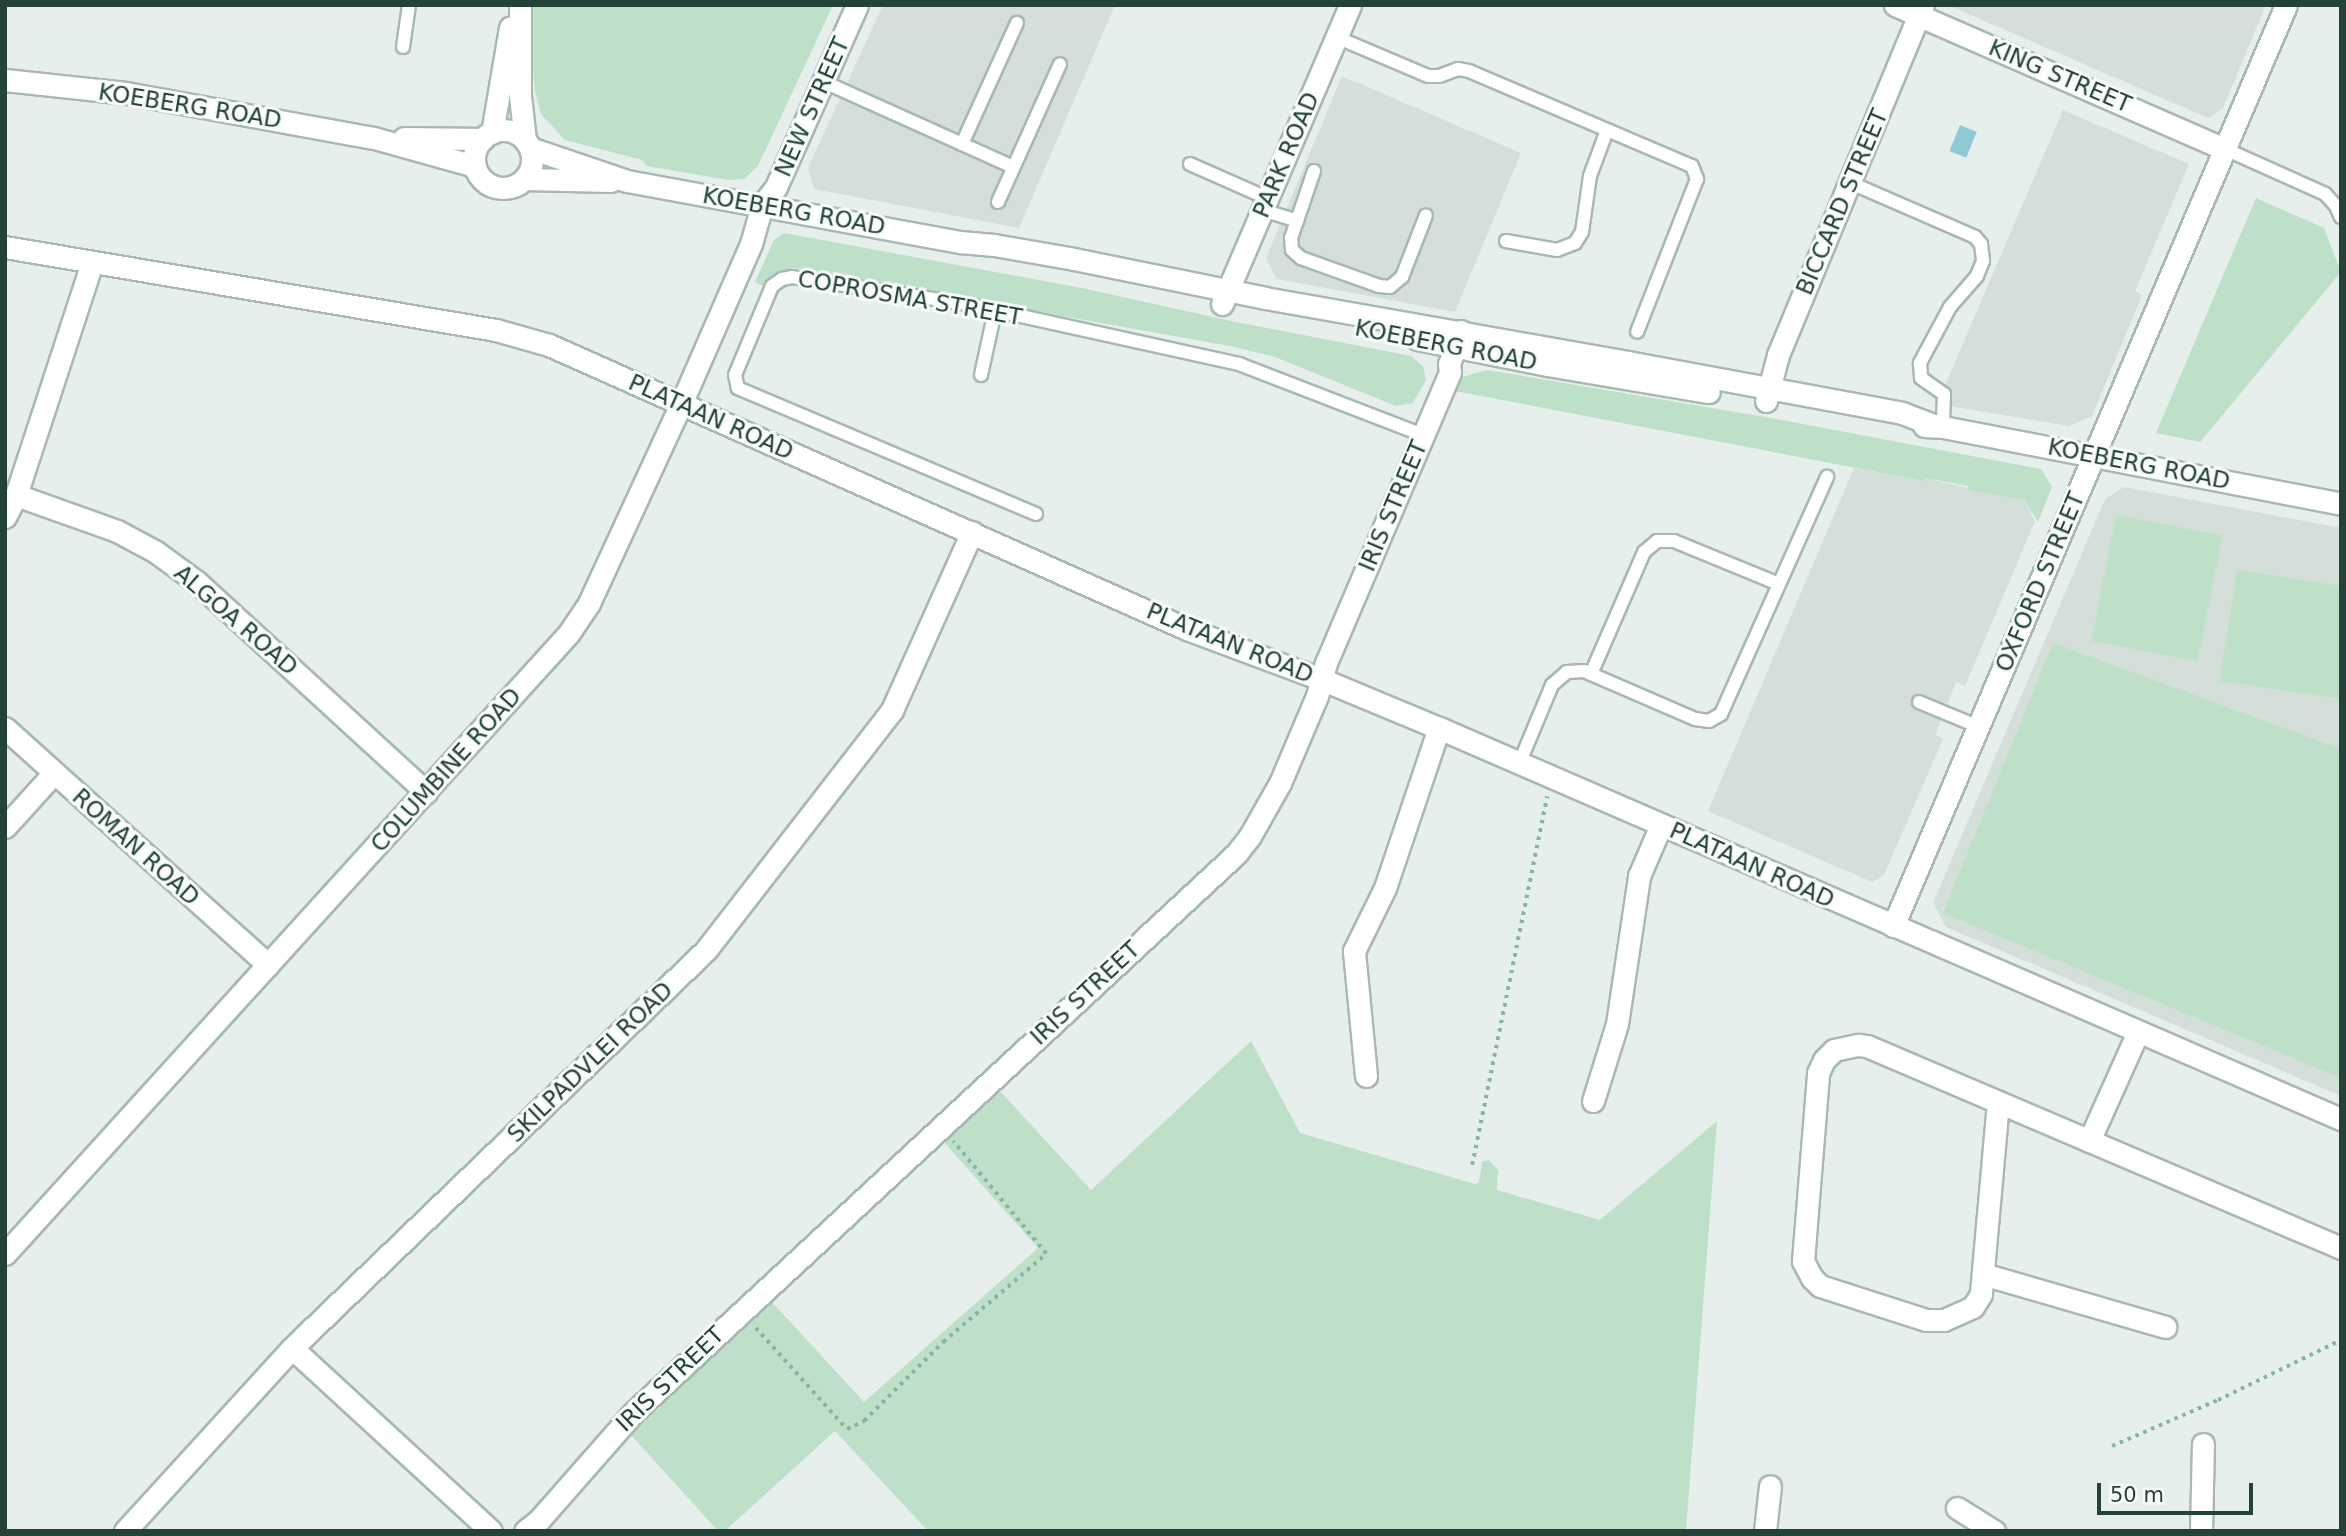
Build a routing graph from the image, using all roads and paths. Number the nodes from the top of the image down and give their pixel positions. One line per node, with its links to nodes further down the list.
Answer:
1 (409, 5): 11 (lane)
2 (514, 5): 16 (street)
3 (520, 5): 18 (street)
4 (857, 5): 14 (street, NEW STREET)
5 (1350, 5): 10 (street, PARK ROAD)
6 (1895, 5): 8 (street, KING STREET)
7 (2286, 5): 20 (street, OXFORD STREET)
8 (1921, 10): 20 (street, KING STREET); 27 (street, BICCARD STREET)
9 (1017, 23): 19 (lane)
10 (1336, 37): 15 (lane); 29 (street, PARK ROAD)
11 (402, 47)
12 (1060, 64): 23 (lane)
13 (5, 80): 17 (street, KOEBERG ROAD)
14 (822, 80): 19 (lane); 30 (street, NEW STREET)
15 (1607, 130): 34 (lane); 39 (lane)
16 (487, 136): 17 (street, KOEBERG ROAD); 18 (street); 22 (street)
17 (374, 138): 22 (street, KOEBERG ROAD)
18 (527, 144): 25 (street); 26 (street, KOEBERG ROAD)
19 (962, 144): 23 (lane)
20 (2225, 149): 32 (lane); 46 (street, OXFORD STREET)
21 (1190, 164): 29 (lane)
22 (475, 166): 25 (street)
23 (1013, 167): 28 (lane)
24 (1314, 171): 33 (lane)
25 (524, 179): 26 (street, KOEBERG ROAD)
26 (627, 181): 30 (street, KOEBERG ROAD)
27 (1851, 183): 42 (street, BICCARD STREET); 44 (lane)
28 (998, 202)
29 (1265, 204): 33 (lane); 37 (street, PARK ROAD)
30 (762, 205): 37 (street, KOEBERG ROAD); 43 (street, COLUMBINE ROAD)
31 (1426, 215): 33 (lane)
32 (2341, 217)
33 (1297, 221)
34 (1506, 241)
35 (5, 247): 36 (street, PLATAAN ROAD)
36 (92, 262): 43 (street, PLATAAN ROAD); 48 (street)
37 (1225, 297): 40 (street, KOEBERG ROAD)
38 (995, 310): 41 (lane); 45 (lane, COPROSMA STREET); 50 (lane, COPROSMA STREET)
39 (1637, 332)
40 (1459, 338): 42 (street, KOEBERG ROAD); 45 (street, IRIS STREET)
41 (981, 375)
42 (1768, 395): 44 (street, KOEBERG ROAD)
43 (681, 404): 52 (street, PLATAAN ROAD); 63 (street, COLUMBINE ROAD)
44 (1939, 426): 46 (street, KOEBERG ROAD)
45 (1423, 435): 55 (street, IRIS STREET)
46 (2094, 455): 49 (street, KOEBERG ROAD); 57 (street, OXFORD STREET)
47 (1827, 477): 53 (lane)
48 (16, 495): 51 (street); 63 (street, ALGOA ROAD)
49 (2341, 504)
50 (1036, 514)
51 (5, 517)
52 (972, 531): 55 (street, PLATAAN ROAD); 82 (street, SKILPADVLEI ROAD)
53 (1779, 584): 54 (lane); 54 (lane)
54 (1591, 674): 60 (lane)
55 (1321, 679): 59 (street, PLATAAN ROAD); 73 (street, IRIS STREET)
56 (1919, 702): 57 (lane)
57 (1979, 727): 66 (street, OXFORD STREET)
58 (5, 728): 61 (street, ROMAN ROAD)
59 (1439, 729): 60 (street, PLATAAN ROAD); 69 (street)
60 (1520, 764): 62 (street, PLATAAN ROAD)
61 (54, 773): 65 (street); 67 (street, ROMAN ROAD)
62 (1551, 777): 64 (street, PLATAAN ROAD); 75 (path)
63 (426, 792): 67 (street, COLUMBINE ROAD)
64 (1661, 825): 66 (street, PLATAAN ROAD); 70 (street)
65 (5, 827)
66 (1893, 926): 68 (street, PLATAAN ROAD)
67 (268, 965): 77 (street, COLUMBINE ROAD)
68 (2138, 1032): 72 (street, PLATAAN ROAD); 74 (street)
69 (1367, 1076)
70 (1593, 1101)
71 (1998, 1102): 74 (street); 78 (street); 78 (street)
72 (2341, 1119)
73 (941, 1126): 79 (street, IRIS STREET); 79 (path)
74 (2089, 1141): 76 (street)
75 (1472, 1165)
76 (2341, 1248)
77 (5, 1254)
78 (1983, 1274): 80 (street)
79 (740, 1311): 89 (street, IRIS STREET)
80 (2165, 1326)
81 (2341, 1340): 84 (path)
82 (292, 1348): 87 (street, SKILPADVLEI ROAD); 88 (street)
83 (2203, 1444): 92 (street)
84 (2112, 1446)
85 (1770, 1486): 90 (street)
86 (1957, 1508): 91 (street)
87 (125, 1531)
88 (491, 1531)
89 (525, 1531)
90 (1765, 1531)
91 (1994, 1531)
92 (2201, 1531)

